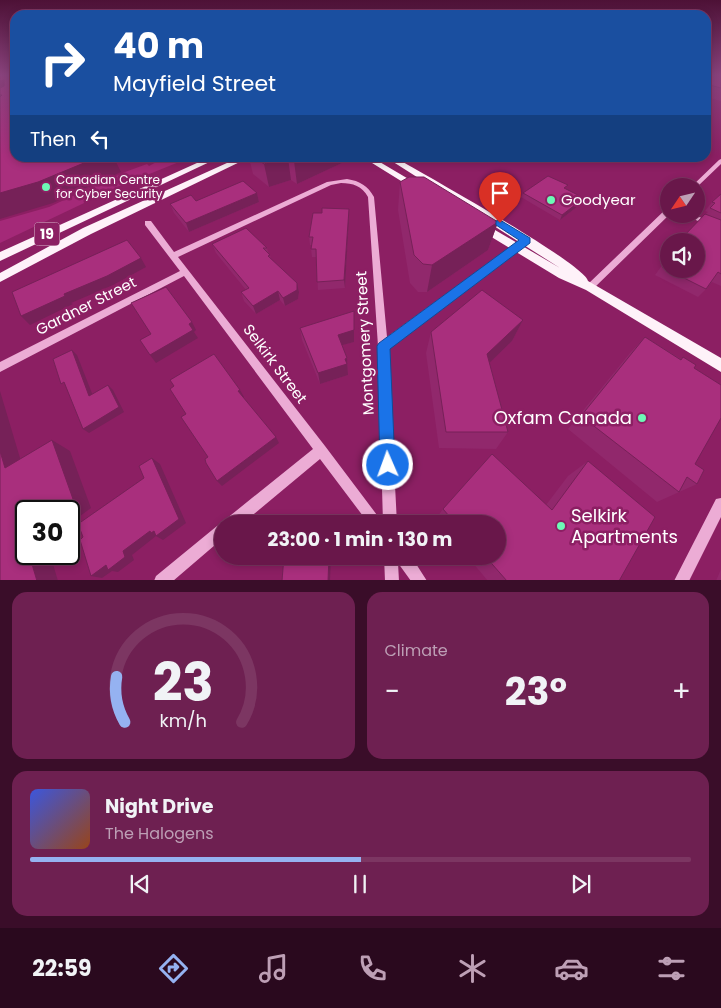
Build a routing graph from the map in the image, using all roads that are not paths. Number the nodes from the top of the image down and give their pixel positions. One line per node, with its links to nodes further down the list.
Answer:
1 (721, 161): 8 (street)
2 (205, 162): 18 (main road, 19)
3 (235, 162): 7 (main road, 19)
4 (237, 162): 7 (main road)
5 (375, 162): 9 (main road)
6 (398, 162): 15 (main road)
7 (228, 165): 20 (main road, 19)
8 (703, 178)
9 (423, 191)
10 (446, 205): 16 (main road)
11 (660, 220): 21 (street)
12 (705, 222): 14 (street)
13 (148, 223): 17 (street, Selkirk Street)
14 (721, 229)
15 (526, 240): 16 (street); 21 (main road)
16 (517, 248): 21 (main road); 22 (street)
17 (173, 256): 19 (street, Selkirk Street); 22 (street, Montgomery Street)
18 (0, 257)
19 (185, 272): 24 (street, Gardner Street); 25 (street, Selkirk Street)
20 (0, 278)
21 (590, 287): 23 (main road)
22 (383, 346): 29 (street, Montgomery Street)
23 (721, 366)
24 (0, 367)
25 (321, 450): 27 (street); 28 (street, Selkirk Street)
26 (721, 504): 36 (street)
27 (242, 515)
28 (370, 515)
29 (390, 515)
30 (214, 538): 33 (street)
31 (391, 565): 34 (street)
32 (409, 565): 35 (street)
33 (162, 580)
34 (392, 580)
35 (420, 580)
36 (681, 580)

